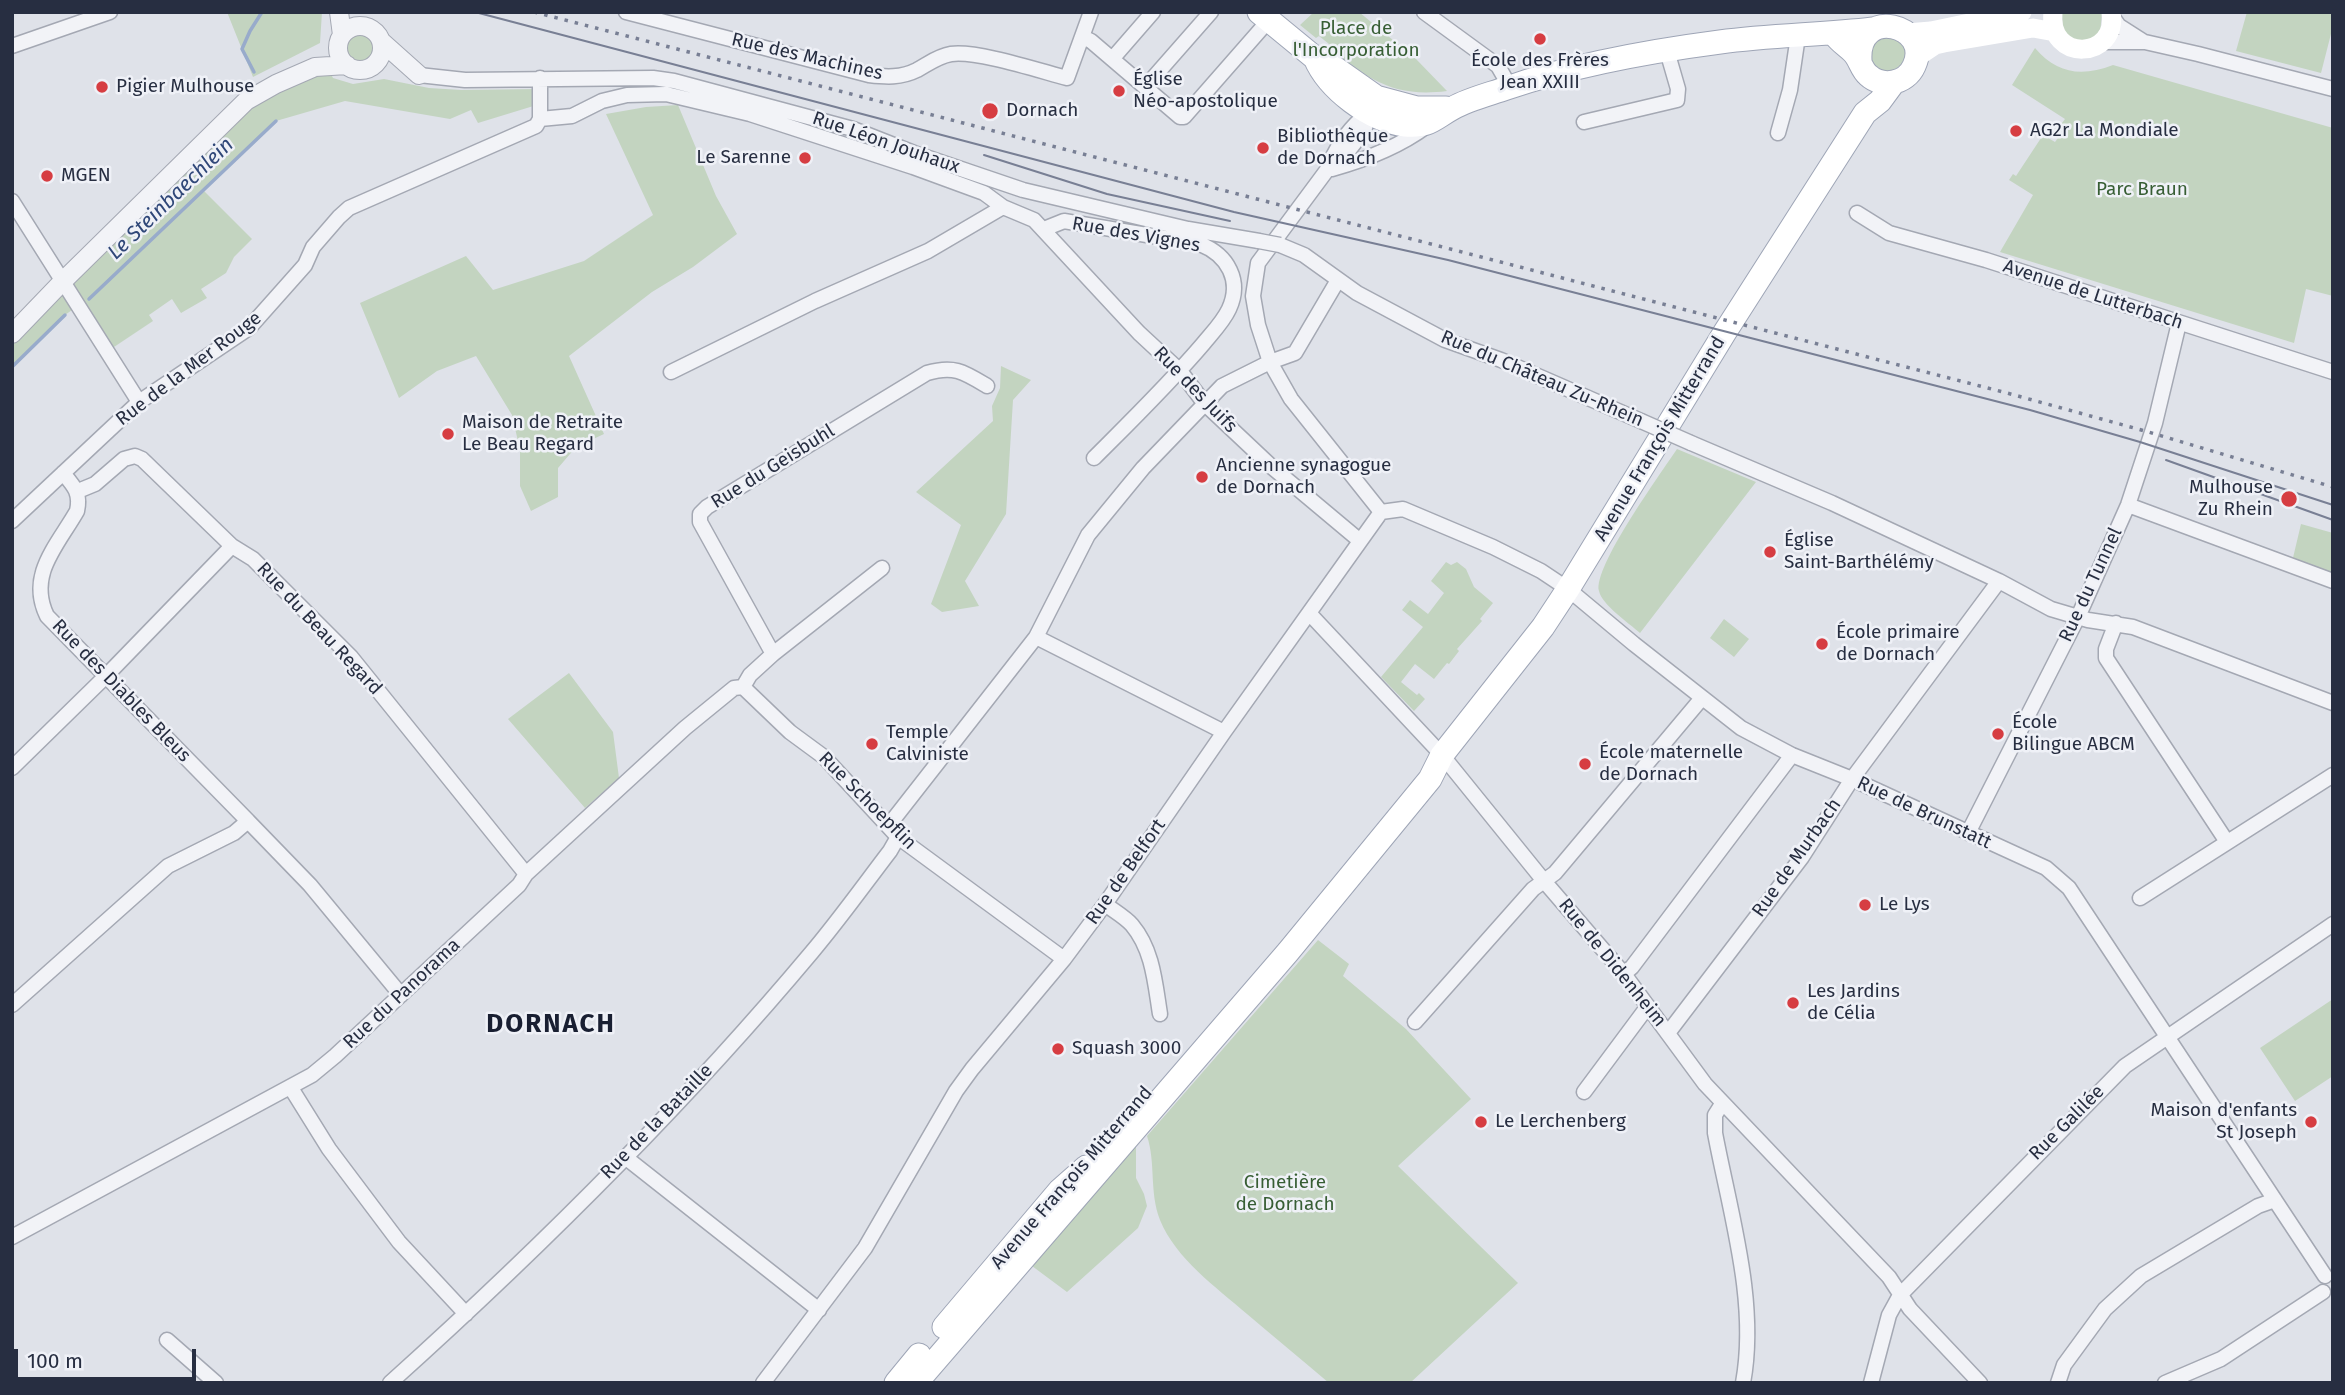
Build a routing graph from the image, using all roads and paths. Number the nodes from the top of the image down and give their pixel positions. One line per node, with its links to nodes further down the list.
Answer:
1 (110, 12): 23 (street)
2 (339, 12): 19 (street)
3 (626, 12): 18 (street, Rue des Machines)
4 (1091, 12): 18 (street)
5 (1153, 12): 26 (street)
6 (1211, 12): 34 (street)
7 (1424, 12): 35 (street)
8 (2022, 12): 15 (main road)
9 (2053, 12): 14 (main road)
10 (2112, 14): 21 (main road); 22 (street)
11 (1264, 15): 34 (street); 37 (main road)
12 (356, 19): 19 (street); 20 (street)
13 (1873, 29): 15 (main road); 16 (main road); 30 (main road)
14 (2055, 32): 21 (main road); 25 (main road)
15 (1907, 33): 25 (main road)
16 (1834, 34): 17 (main road); 30 (main road)
17 (1798, 36): 24 (main road); 43 (street)
18 (1083, 37): 26 (street)
19 (341, 38): 27 (street); 29 (street)
20 (381, 41): 28 (street); 31 (street)
21 (2103, 42): 22 (street)
22 (2145, 42): 36 (street)
23 (12, 46)
24 (1667, 51): 35 (main road); 41 (street)
25 (1917, 57): 33 (main road)
26 (1113, 58): 34 (street)
27 (347, 65): 28 (street); 29 (street)
28 (373, 65): 31 (street, Rue Léon Jouhaux)
29 (315, 67): 50 (street)
30 (1864, 68): 33 (main road); 39 (main road, Avenue François Mitterrand)
31 (419, 75): 32 (street, Rue Léon Jouhaux)
32 (540, 78): 40 (street); 49 (street, Rue Léon Jouhaux, bridge)
33 (1894, 82): 39 (main road, Avenue François Mitterrand)
34 (1146, 86)
35 (1510, 87): 38 (main road)
36 (2333, 89)
37 (1372, 105): 38 (main road); 42 (main road); 44 (street)
38 (1453, 107): 42 (main road)
39 (1865, 113): 71 (main road, Avenue François Mitterrand)
40 (540, 119): 46 (street, Rue de la Mer Rouge); 58 (street, Rue de la Mer Rouge)
41 (1584, 122)
42 (1432, 123): 44 (street)
43 (1778, 133)
44 (1327, 170): 53 (street)
45 (12, 201): 50 (street)
46 (1003, 207): 48 (street, Rue des Juifs); 55 (street)
47 (1857, 213): 51 (street, Avenue de Lutterbach)
48 (1044, 229): 54 (street, Rue des Juifs); 54 (street, Rue des Vignes)
49 (1338, 280): 53 (street); 69 (street, Rue du Château Zu-Rhein, bridge)
50 (63, 281): 52 (street); 58 (street)
51 (2179, 323): 56 (street, Avenue de Lutterbach); 63 (street, Rue du Tunnel)
52 (12, 334)
53 (1270, 362): 59 (street, Rue de la Bataille); 64 (street)
54 (1180, 371): 59 (street, Rue des Juifs); 60 (street, Rue des Vignes)
55 (671, 372)
56 (2333, 372)
57 (987, 386): 76 (street, Rue du Geisbuhl)
58 (139, 402): 61 (street, Rue de la Mer Rouge)
59 (1205, 404): 66 (street, Rue des Juifs); 75 (street, Rue de la Bataille)
60 (1094, 458)
61 (63, 473): 62 (street); 65 (street, Rue de la Mer Rouge)
62 (78, 491): 67 (street, Rue du Beau Regard); 77 (street, Rue des Diables Bleus)
63 (2128, 505): 70 (street); 73 (street, Rue du Tunnel)
64 (1381, 512): 66 (street, Rue de Belfort); 71 (street, Rue de Brunstatt)
65 (12, 522)
66 (1359, 540): 72 (street, Rue de Belfort)
67 (232, 546): 77 (street); 91 (street, Rue du Beau Regard)
68 (882, 568): 76 (street, Rue du Panorama)
69 (1999, 581): 73 (street, Rue du Château Zu-Rhein); 86 (street, Rue de Murbach)
70 (2333, 581)
71 (1568, 589): 79 (street, Rue de Brunstatt); 82 (main road, Avenue François Mitterrand)
72 (1309, 612): 81 (street, Rue de Belfort); 82 (street, Rue de Didenheim)
73 (2078, 617): 74 (street, Rue du Château Zu-Rhein); 89 (street, Rue du Tunnel)
74 (2116, 623): 80 (street, Rue du Château Zu-Rhein); 90 (street)
75 (1036, 637): 81 (street); 88 (street, Rue de la Bataille)
76 (773, 654): 78 (street, Rue du Panorama)
77 (105, 677): 84 (street); 87 (street, Rue des Diables Bleus)
78 (743, 687): 88 (street, Rue Schoepflin); 91 (street, Rue du Panorama)
79 (1702, 698): 83 (street, Rue de Brunstatt); 92 (street)
80 (2333, 703)
81 (1224, 732): 94 (street, Rue de Belfort)
82 (1442, 755): 92 (street, Rue de Didenheim); 120 (main road, Avenue François Mitterrand); 121 (main road, Avenue François Mitterrand)
83 (1792, 755): 86 (street, Rue de Brunstatt); 97 (street)
84 (12, 768)
85 (2333, 775): 90 (street)
86 (1852, 779): 89 (street, Rue de Brunstatt); 103 (street, Rue de Murbach)
87 (248, 821): 98 (street, Rue des Diables Bleus); 99 (street)
88 (893, 831): 96 (street, Rue Schoepflin); 108 (street, Rue de la Bataille)
89 (1968, 833): 104 (street, Rue de Brunstatt)
90 (2227, 842): 93 (street)
91 (526, 874): 98 (street, Rue du Panorama)
92 (1544, 881): 97 (street, Rue de Didenheim); 102 (street)
93 (2140, 898)
94 (1105, 904): 96 (street, Rue de Belfort); 101 (street)
95 (2333, 924): 104 (street, Rue Galilée)
96 (1064, 959): 114 (street, Rue de Belfort)
97 (1624, 974): 100 (street, Rue de Didenheim)
98 (401, 995): 105 (street, Rue du Panorama)
99 (12, 1005)
100 (1648, 1006): 103 (street, Rue de Didenheim); 106 (street)
101 (1160, 1014)
102 (1415, 1021)
103 (1668, 1033): 107 (street, Rue de Didenheim)
104 (2169, 1037): 109 (street, Rue de Brunstatt); 113 (street, Rue Galilée)
105 (291, 1088): 110 (street, Rue du Panorama); 115 (street)
106 (1584, 1092)
107 (1723, 1104): 113 (street, Rue de Didenheim); 122 (street)
108 (625, 1157): 114 (street); 115 (street, Rue de la Bataille)
109 (2274, 1200): 111 (street, Rue de Brunstatt); 125 (street)
110 (12, 1237)
111 (2329, 1275): 112 (street)
112 (2328, 1294): 126 (street)
113 (1900, 1295): 123 (street, Rue Galilée); 124 (street, Rue de Didenheim)
114 (819, 1310): 119 (street, Rue de Belfort)
115 (466, 1314): 118 (street, Rue de la Bataille)
116 (167, 1340): 117 (street)
117 (216, 1383)
118 (390, 1383)
119 (763, 1383)
120 (896, 1383)
121 (916, 1383)
122 (1743, 1383)
123 (1871, 1383)
124 (1980, 1383)
125 (2058, 1383)
126 (2165, 1383)

